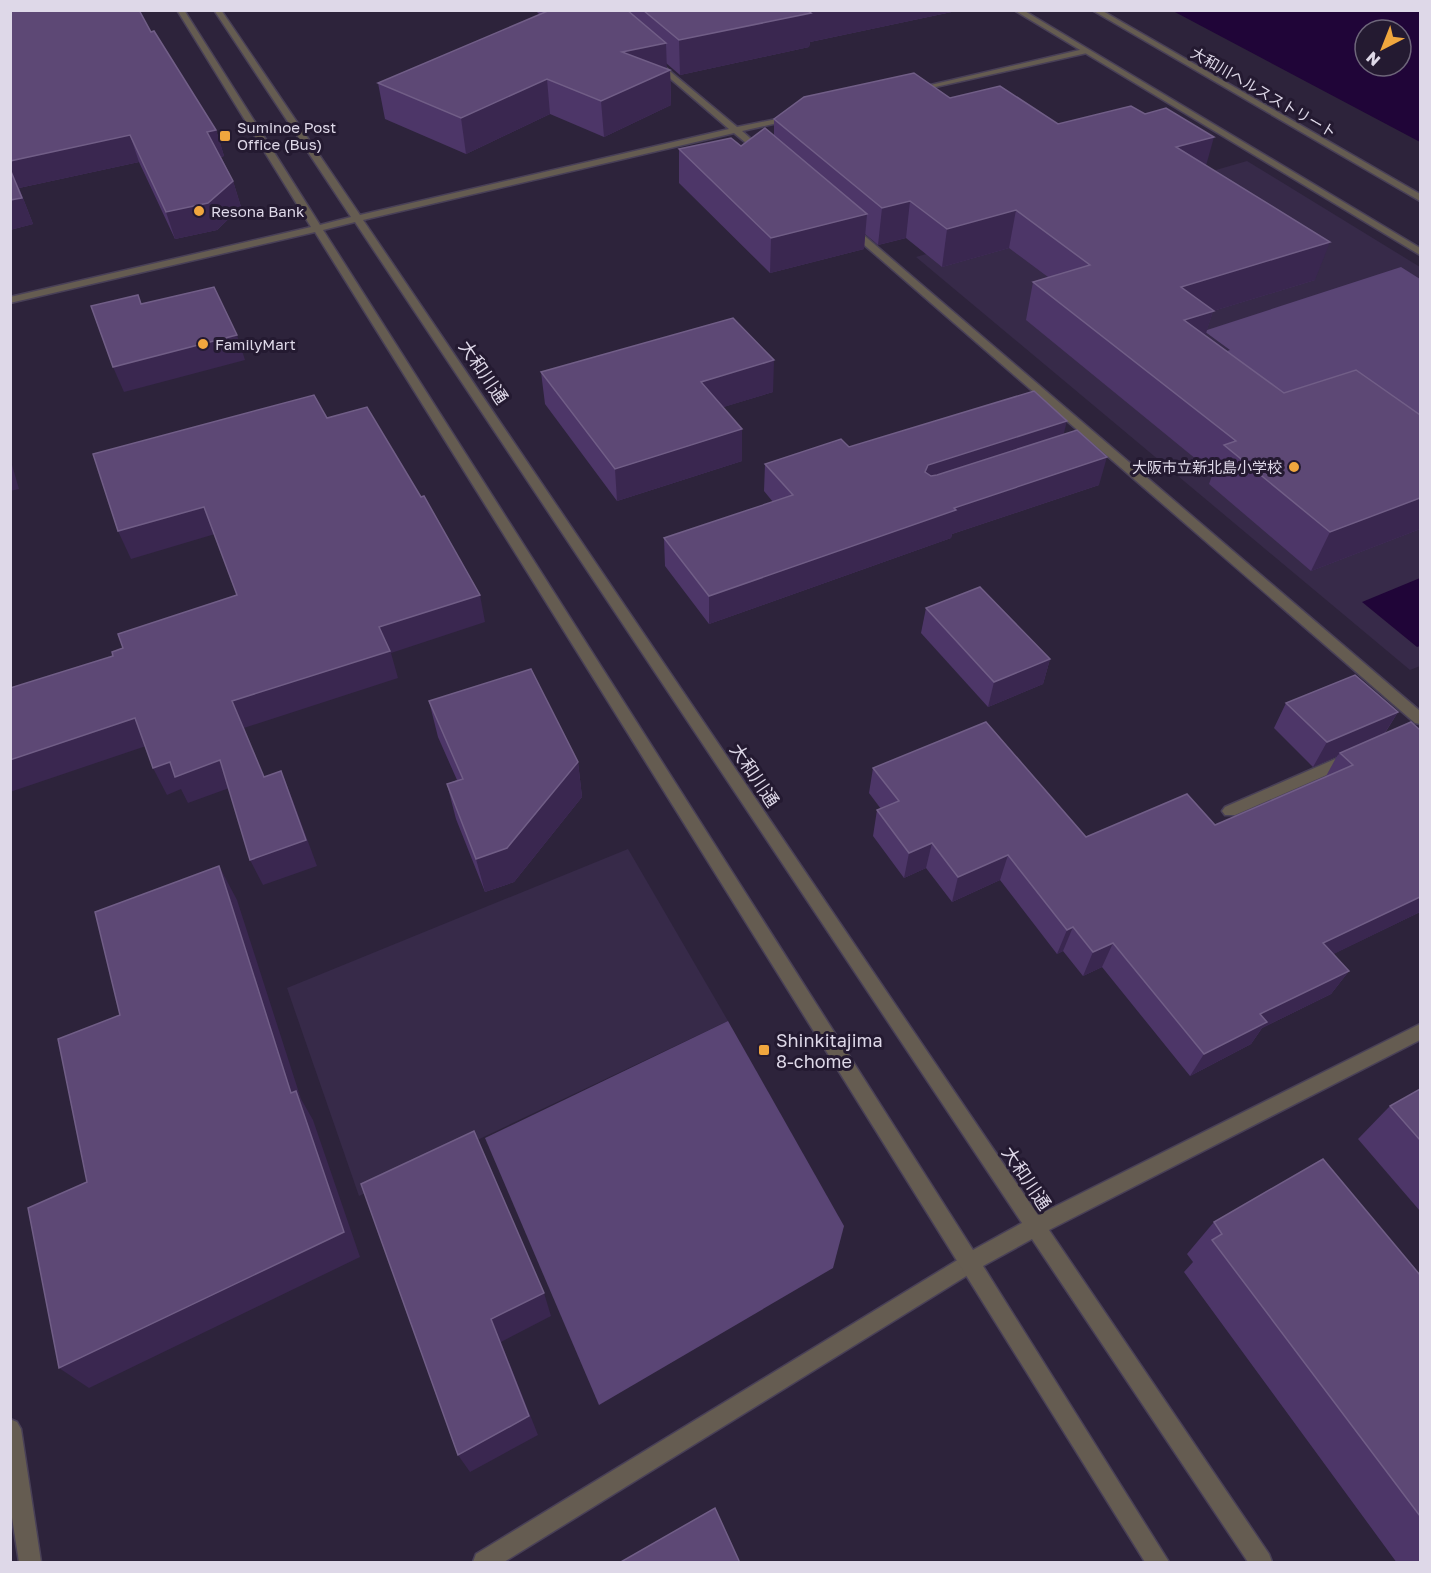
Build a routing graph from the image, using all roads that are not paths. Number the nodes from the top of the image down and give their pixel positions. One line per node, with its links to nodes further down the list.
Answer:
1 (180, 10): 14 (street)
2 (217, 10): 12 (street, 大和川通)
3 (1017, 10): 5 (street)
4 (1095, 10): 11 (street, 大和川ヘルスストリート)
5 (1084, 51): 7 (street); 15 (street)
6 (648, 55): 9 (street)
7 (898, 93)
8 (805, 114): 9 (street)
9 (735, 130): 10 (street); 12 (street)
10 (771, 161)
11 (1420, 198)
12 (357, 219): 14 (street); 21 (street, 大和川通)
13 (844, 224): 17 (street)
14 (318, 228): 16 (street); 22 (street)
15 (1420, 252)
16 (10, 300)
17 (1420, 719)
18 (1368, 751): 19 (street)
19 (1230, 811)
20 (1420, 1032): 21 (street)
21 (1036, 1226): 22 (street); 27 (street, 大和川通)
22 (969, 1263): 25 (street); 26 (street)
23 (10, 1429): 24 (street)
24 (30, 1563)
25 (484, 1563)
26 (1158, 1563)
27 (1261, 1563)

